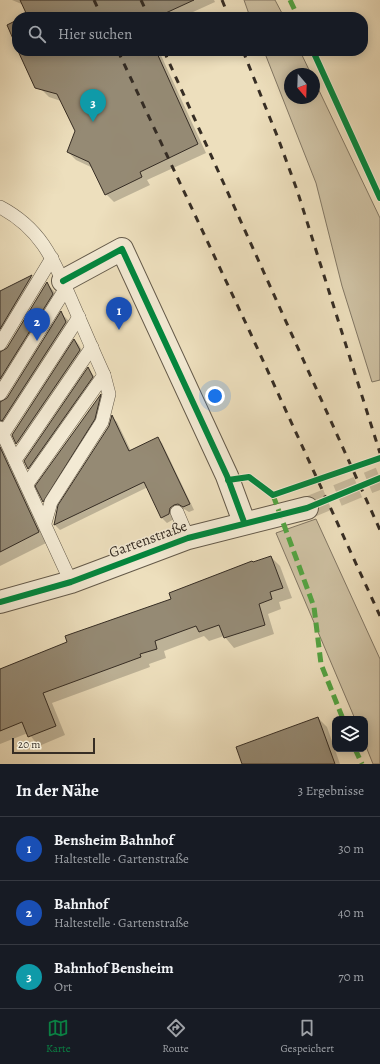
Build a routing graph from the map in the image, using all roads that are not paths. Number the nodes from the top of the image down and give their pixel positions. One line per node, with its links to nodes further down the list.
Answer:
1 (0, 207): 2 (lane)
2 (52, 258): 3 (lane); 5 (lane)
3 (64, 285): 4 (lane); 8 (lane); 14 (street)
4 (78, 317): 6 (lane); 9 (lane)
5 (0, 344)
6 (92, 347): 7 (lane); 10 (lane)
7 (104, 375): 11 (lane); 15 (lane)
8 (0, 394)
9 (1, 431): 10 (lane)
10 (15, 460): 11 (lane)
11 (26, 484): 15 (lane)
12 (307, 508): 14 (street, Gartenstraße)
13 (177, 512): 16 (lane)
14 (244, 522): 16 (street, Gartenstraße)
15 (45, 523): 17 (lane)
16 (188, 538): 17 (street, Gartenstraße)
17 (71, 582): 18 (street, Gartenstraße)
18 (0, 602)

